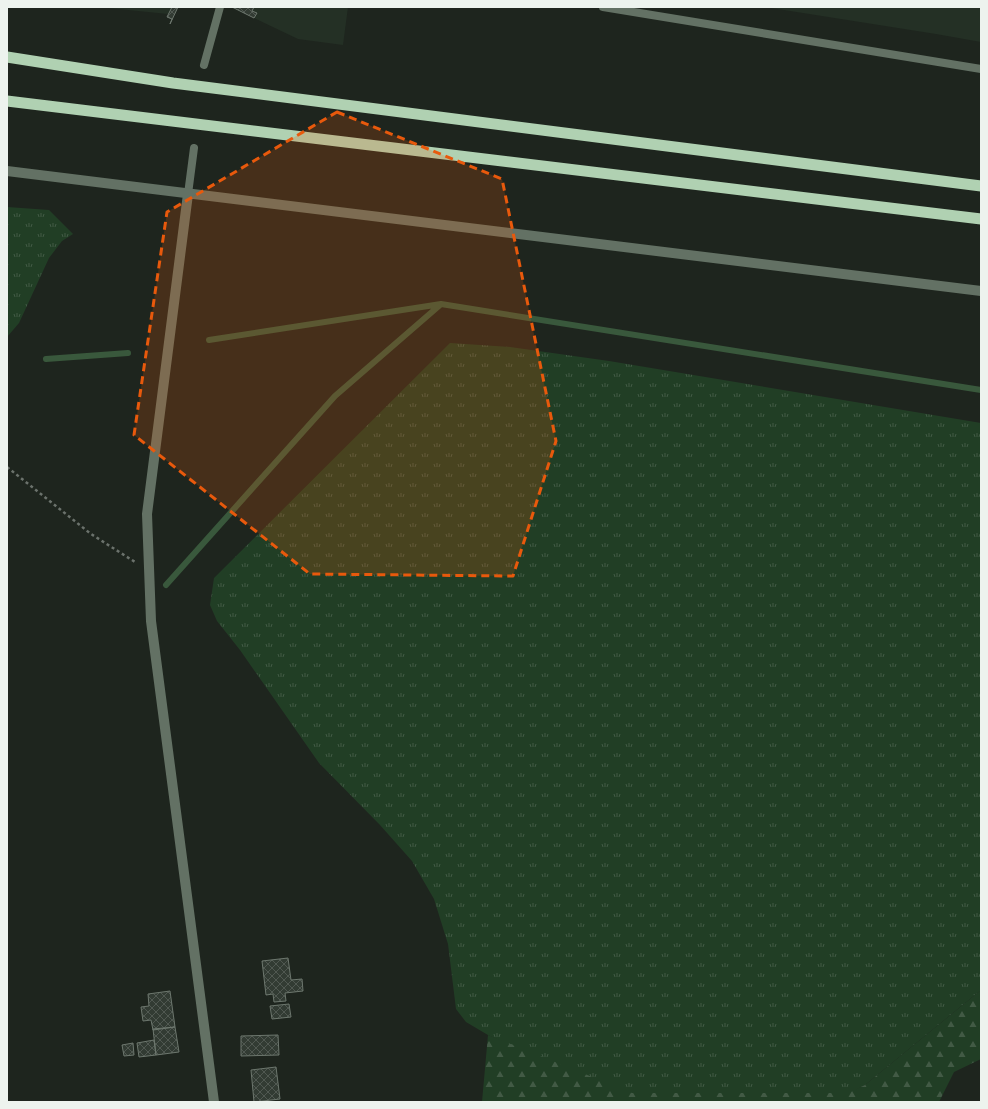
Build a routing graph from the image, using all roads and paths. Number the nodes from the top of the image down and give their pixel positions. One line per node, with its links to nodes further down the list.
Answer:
1 (220, 7): 4 (lane)
2 (602, 7): 5 (lane)
3 (7, 57): 9 (highway)
4 (204, 65)
5 (981, 69)
6 (7, 101): 11 (highway)
7 (194, 148): 10 (lane)
8 (7, 171): 10 (street)
9 (981, 186)
10 (188, 194): 12 (street); 14 (street)
11 (981, 219)
12 (981, 291)
13 (7, 467): 14 (path)
14 (149, 564): 15 (street)
15 (214, 1102)

